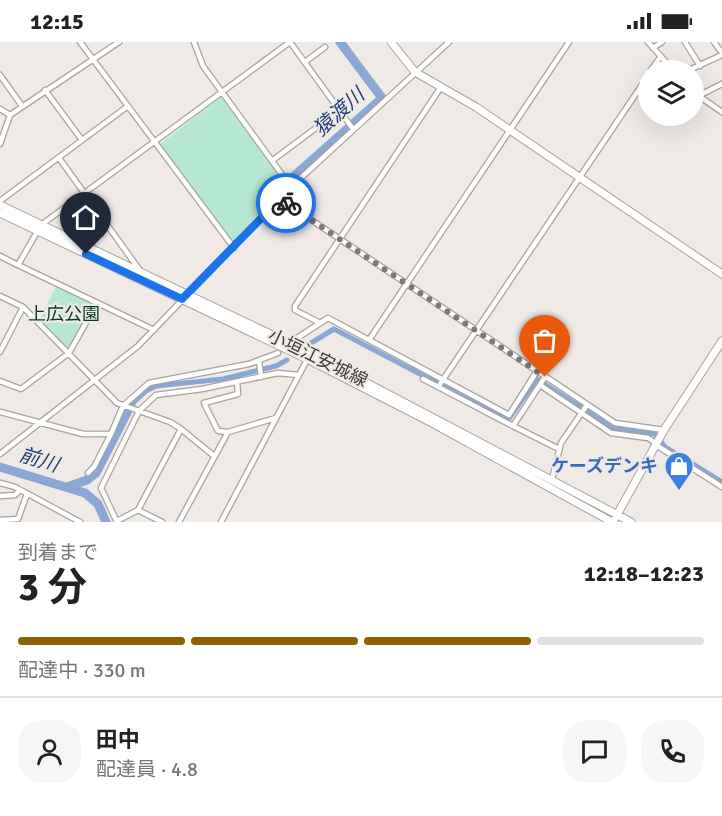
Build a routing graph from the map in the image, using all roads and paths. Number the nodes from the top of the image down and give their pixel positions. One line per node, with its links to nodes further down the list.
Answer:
1 (80, 42): 16 (street)
2 (119, 42): 16 (street)
3 (194, 42): 29 (street)
4 (290, 42): 20 (street); 29 (street)
5 (391, 42): 22 (main road)
6 (449, 42): 22 (street)
7 (569, 42): 38 (street)
8 (648, 42): 13 (street)
9 (662, 42): 13 (street)
10 (685, 42): 19 (street)
11 (714, 42): 14 (street)
12 (325, 47): 20 (street)
13 (653, 48): 15 (street)
14 (722, 54): 21 (street)
15 (661, 57): 17 (street); 18 (street)
16 (93, 59): 26 (street); 32 (street)
17 (659, 60)
18 (664, 60)
19 (696, 60)
20 (305, 62): 34 (street)
21 (704, 64)
22 (415, 72): 25 (main road); 37 (street)
23 (0, 75): 31 (street)
24 (722, 84): 28 (street)
25 (441, 87): 38 (main road); 51 (street)
26 (45, 90): 31 (street); 39 (street)
27 (638, 91): 44 (street)
28 (704, 91)
29 (223, 93): 40 (street); 43 (street)
30 (704, 100): 35 (street)
31 (22, 106): 36 (street)
32 (128, 106): 39 (street); 40 (street)
33 (0, 109): 36 (street)
34 (340, 110): 37 (street); 43 (street)
35 (722, 112)
36 (10, 115): 41 (street)
37 (352, 127): 45 (street)
38 (510, 131): 44 (main road); 57 (street)
39 (82, 140): 42 (street)
40 (155, 143): 46 (street); 52 (street)
41 (0, 144)
42 (59, 158): 46 (street); 48 (street)
43 (273, 160): 45 (street)
44 (580, 177): 56 (main road); 64 (street)
45 (291, 187): 47 (street)
46 (85, 192): 50 (street); 55 (street)
47 (280, 199): 51 (street); 52 (street)
48 (0, 203): 50 (main road, 小垣江安城線)
49 (0, 213): 50 (main road, 小垣江安城線)
50 (38, 228): 54 (street); 55 (main road, 小垣江安城線); 59 (main road, 小垣江安城線)
51 (339, 239): 57 (street); 62 (street)
52 (234, 248): 59 (street)
53 (0, 256): 54 (street)
54 (18, 265): 60 (street)
55 (142, 274): 59 (main road, 小垣江安城線)
56 (722, 274)
57 (406, 283): 64 (street); 66 (street)
58 (0, 296): 61 (street)
59 (184, 297): 63 (street); 71 (main road, 小垣江安城線)
60 (97, 303): 63 (street); 70 (street)
61 (23, 307): 68 (street); 70 (street)
62 (320, 323): 65 (street); 66 (street)
63 (154, 330): 79 (street)
64 (476, 331): 73 (street); 78 (street)
65 (297, 338)
66 (369, 339): 78 (street)
67 (722, 341): 93 (main road)
68 (0, 352)
69 (278, 352): 72 (street)
70 (69, 353): 79 (street); 80 (street)
71 (309, 356): 74 (street); 103 (main road, 小垣江安城線); 117 (main road, 小垣江安城線)
72 (259, 363): 75 (street); 85 (street)
73 (537, 371): 78 (street); 84 (street)
74 (299, 375): 75 (street); 89 (street)
75 (261, 376): 81 (street)
76 (545, 377): 82 (street)
77 (423, 379): 83 (street)
78 (443, 379): 83 (street)
79 (96, 380): 85 (street); 90 (street)
80 (0, 381)
81 (237, 383): 86 (street); 94 (street)
82 (540, 385): 88 (street); 91 (street)
83 (438, 386): 91 (street)
84 (586, 405): 88 (street); 93 (street)
85 (123, 406): 86 (street); 95 (street)
86 (138, 411): 92 (street); 102 (street)
87 (0, 412): 90 (street)
88 (581, 412): 96 (street); 97 (street)
89 (276, 418): 94 (street); 116 (street)
90 (41, 423): 95 (street); 98 (street)
91 (513, 426): 97 (street)
92 (181, 429): 99 (street); 109 (street)
93 (664, 430): 96 (main road)
94 (228, 432): 99 (street)
95 (111, 434): 100 (street)
96 (657, 444): 105 (street); 110 (main road)
97 (559, 449): 103 (street)
98 (0, 454)
99 (214, 456): 115 (street)
100 (95, 467): 101 (street); 102 (street)
101 (88, 473)
102 (107, 475): 112 (street)
103 (552, 479): 110 (main road, 小垣江安城線)
104 (0, 483): 106 (street)
105 (722, 487)
106 (20, 490): 107 (street); 108 (street)
107 (27, 494): 111 (street); 113 (street)
108 (0, 496)
109 (138, 510): 112 (street); 114 (street)
110 (618, 514): 117 (main road); 118 (main road, 小垣江安城線)
111 (0, 520)
112 (117, 521)
113 (80, 522)
114 (162, 522)
115 (179, 522)
116 (221, 522)
117 (613, 522)
118 (631, 522)

